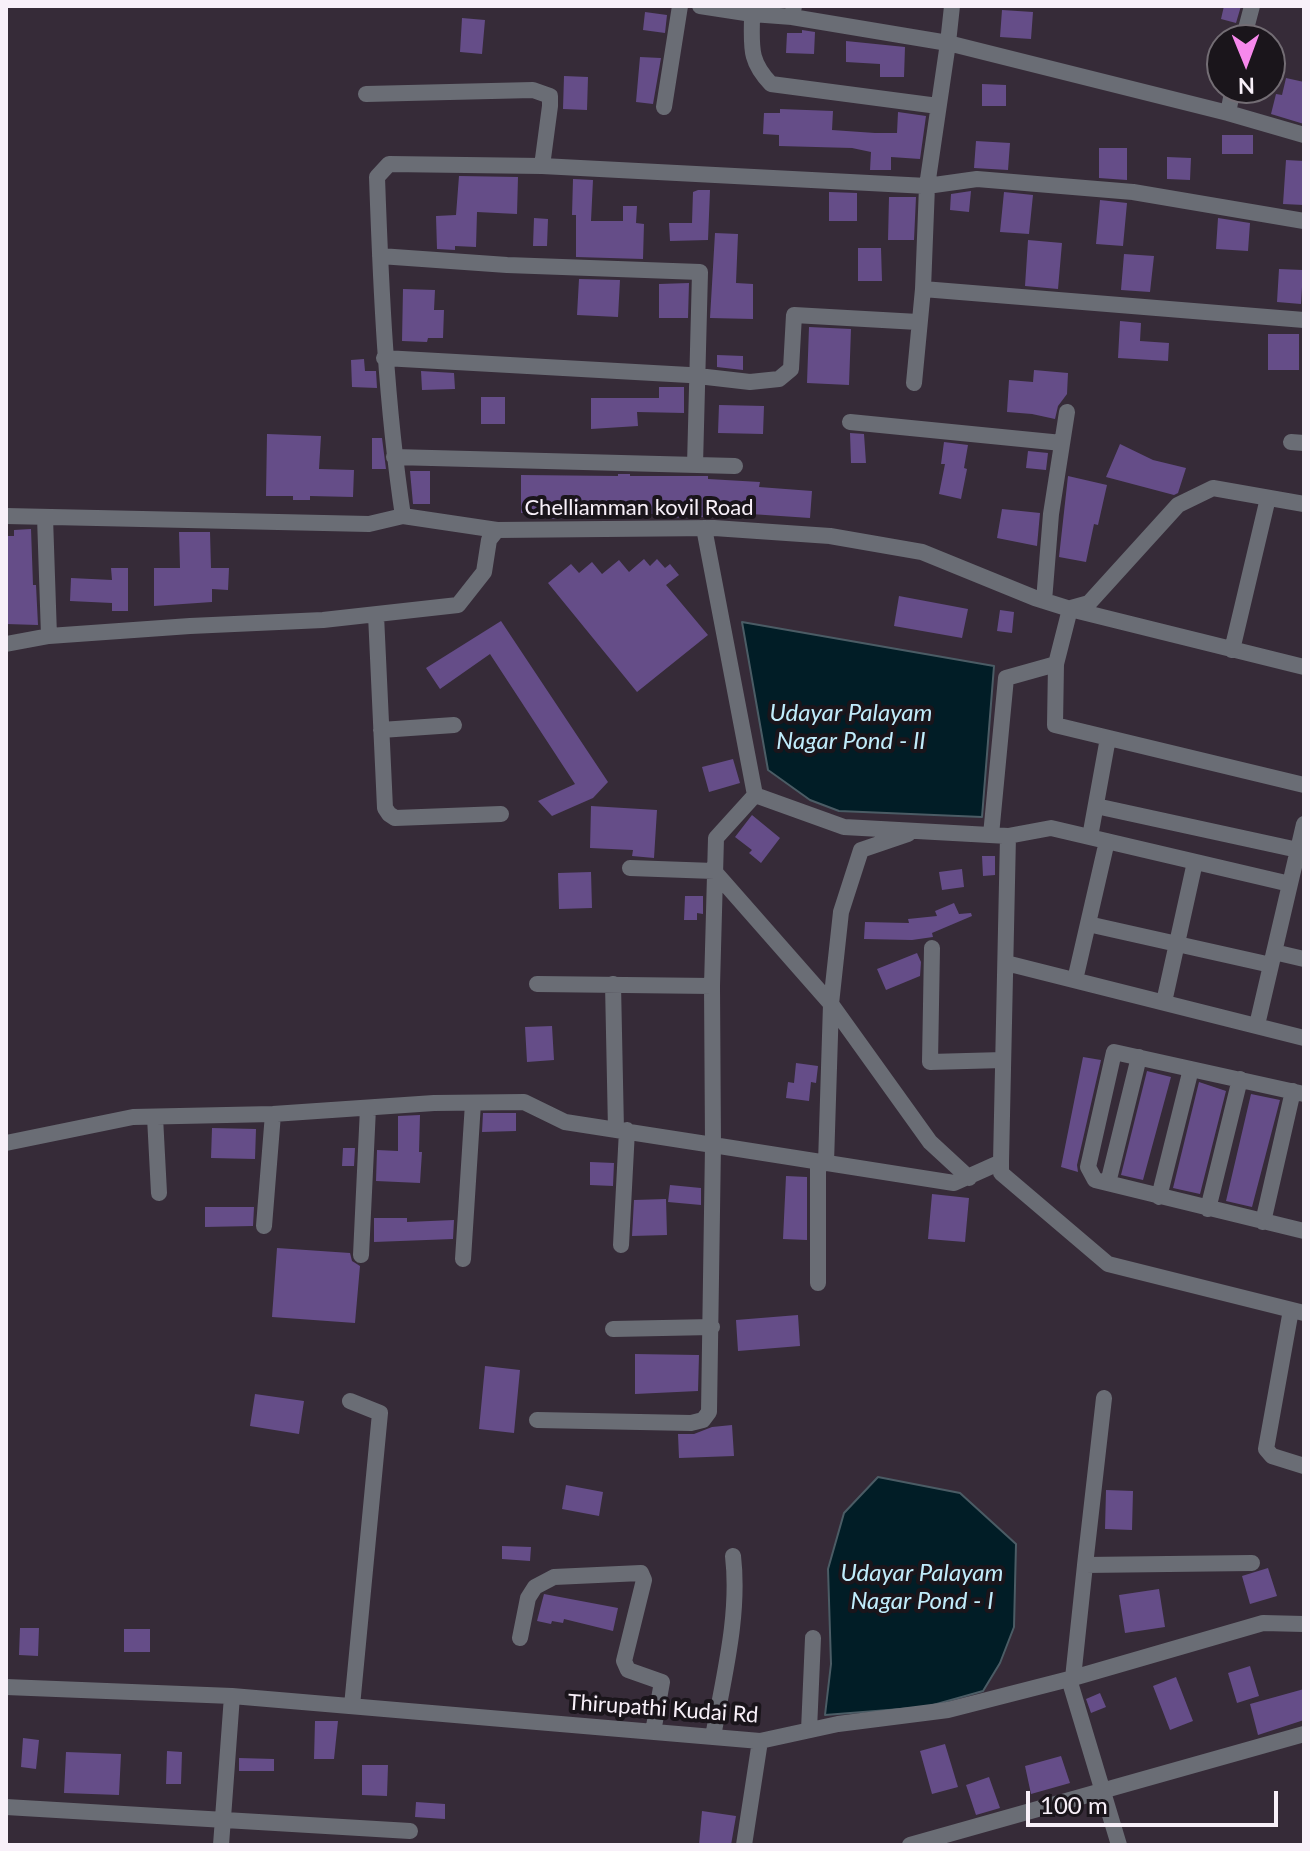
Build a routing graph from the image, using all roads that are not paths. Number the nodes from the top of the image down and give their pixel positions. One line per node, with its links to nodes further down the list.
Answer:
1 (680, 6): 10 (street)
2 (700, 6): 5 (street)
3 (952, 6): 6 (street)
4 (793, 12): 5 (street); 6 (street)
5 (752, 14): 9 (street)
6 (948, 43): 9 (street); 11 (street)
7 (366, 94): 13 (street)
8 (1230, 104): 11 (street)
9 (938, 106): 14 (street)
10 (664, 107)
11 (1228, 113): 12 (street)
12 (1304, 135)
13 (542, 166): 14 (street); 16 (street)
14 (927, 186): 15 (street); 17 (street)
15 (1304, 221)
16 (380, 256): 20 (street); 21 (street)
17 (923, 289): 18 (street); 19 (street)
18 (1304, 320)
19 (918, 322): 21 (street); 22 (street)
20 (384, 358): 21 (street); 26 (street)
21 (697, 376): 27 (street)
22 (914, 383)
23 (1067, 412): 25 (street)
24 (850, 422): 25 (street)
25 (1062, 443): 36 (street)
26 (394, 457): 27 (street); 32 (street)
27 (695, 465): 28 (street)
28 (735, 466)
29 (1268, 498): 30 (street); 37 (street); 41 (street)
30 (1304, 504)
31 (6, 516): 33 (street)
32 (403, 516): 33 (street); 35 (street)
33 (45, 517): 39 (street)
34 (704, 528): 35 (street, Chelliamman kovil Road); 36 (street, Chelliamman kovil Road); 48 (street)
35 (497, 530): 38 (street, Chelliamman kovil Road)
36 (1044, 601): 37 (street, Chelliamman kovil Road)
37 (1070, 609): 41 (street, Chelliamman kovil Road); 42 (street)
38 (376, 615): 39 (street, Chelliamman kovil Road); 45 (street)
39 (49, 636): 40 (street, Chelliamman kovil Road)
40 (6, 644)
41 (1232, 650): 43 (street, Chelliamman kovil Road)
42 (1056, 664): 46 (street); 53 (street)
43 (1304, 667)
44 (454, 725): 45 (street)
45 (381, 730): 50 (street)
46 (1108, 738): 47 (street); 49 (street)
47 (1304, 785)
48 (755, 795): 52 (street); 59 (street)
49 (1096, 806): 55 (street); 56 (street)
50 (501, 814)
51 (1303, 829): 56 (street)
52 (918, 831): 53 (street); 74 (street)
53 (991, 835): 54 (street)
54 (1008, 836): 55 (street); 68 (street)
55 (1099, 839): 57 (street); 63 (street)
56 (1299, 859): 60 (street)
57 (1195, 862): 60 (street); 64 (street)
58 (630, 868): 59 (street)
59 (714, 871): 72 (street); 74 (street)
60 (1290, 884): 61 (street)
61 (1285, 905): 62 (street); 66 (street)
62 (1304, 910)
63 (1088, 924): 64 (street); 69 (street)
64 (1177, 942): 66 (street); 73 (street)
65 (932, 948): 78 (street)
66 (1273, 958): 67 (street); 75 (street)
67 (1304, 959)
68 (1006, 963): 69 (street); 78 (street)
69 (1075, 980): 73 (street)
70 (537, 984): 71 (street)
71 (613, 984): 72 (street); 86 (street)
72 (712, 986): 88 (street)
73 (1164, 1002): 75 (street)
74 (831, 1004): 89 (street); 91 (street)
75 (1257, 1025): 76 (street)
76 (1304, 1038)
77 (1139, 1057): 79 (street); 92 (street); 92 (street)
78 (1003, 1060): 90 (street)
79 (1191, 1069): 80 (street); 94 (street)
80 (1240, 1079): 81 (street); 95 (street)
81 (1298, 1092): 96 (street)
82 (473, 1103): 83 (street); 86 (street); 101 (street)
83 (368, 1108): 84 (street); 100 (street)
84 (273, 1114): 85 (street); 97 (street)
85 (155, 1117): 87 (street); 93 (street)
86 (621, 1130): 88 (street); 99 (street)
87 (6, 1143)
88 (713, 1145): 89 (street); 104 (street)
89 (822, 1162): 91 (street); 102 (street)
90 (1001, 1162): 91 (street); 103 (street)
91 (969, 1178)
92 (1108, 1183): 94 (street)
93 (159, 1193)
94 (1159, 1197): 95 (street)
95 (1208, 1209): 96 (street)
96 (1263, 1222): 98 (street)
97 (264, 1226)
98 (1304, 1231)
99 (621, 1245)
100 (361, 1255)
101 (463, 1259)
102 (818, 1283)
103 (1297, 1312): 109 (street)
104 (712, 1327): 105 (street); 108 (street)
105 (613, 1329)
106 (1104, 1398): 112 (street)
107 (350, 1401): 119 (street)
108 (537, 1420)
109 (1304, 1466)
110 (733, 1556): 123 (street)
111 (1252, 1563): 112 (street)
112 (1085, 1565): 116 (street)
113 (1304, 1624): 116 (street, Thirupathi Kudai Rd)
114 (520, 1638): 121 (street)
115 (813, 1638): 120 (street)
116 (1071, 1678): 120 (street, Thirupathi Kudai Rd); 125 (street)
117 (6, 1687): 118 (street, Thirupathi Kudai Rd)
118 (232, 1696): 119 (street, Thirupathi Kudai Rd); 127 (street)
119 (352, 1706): 121 (street, Thirupathi Kudai Rd)
120 (809, 1730): 124 (street, Thirupathi Kudai Rd)
121 (653, 1732): 123 (street, Thirupathi Kudai Rd)
122 (1304, 1734): 125 (street)
123 (713, 1737): 124 (street, Thirupathi Kudai Rd)
124 (760, 1741): 130 (street)
125 (1104, 1789): 131 (street); 132 (street)
126 (6, 1807): 127 (street)
127 (223, 1820): 128 (street); 129 (street)
128 (410, 1831)
129 (221, 1845)
130 (744, 1845)
131 (910, 1845)
132 (1119, 1845)

